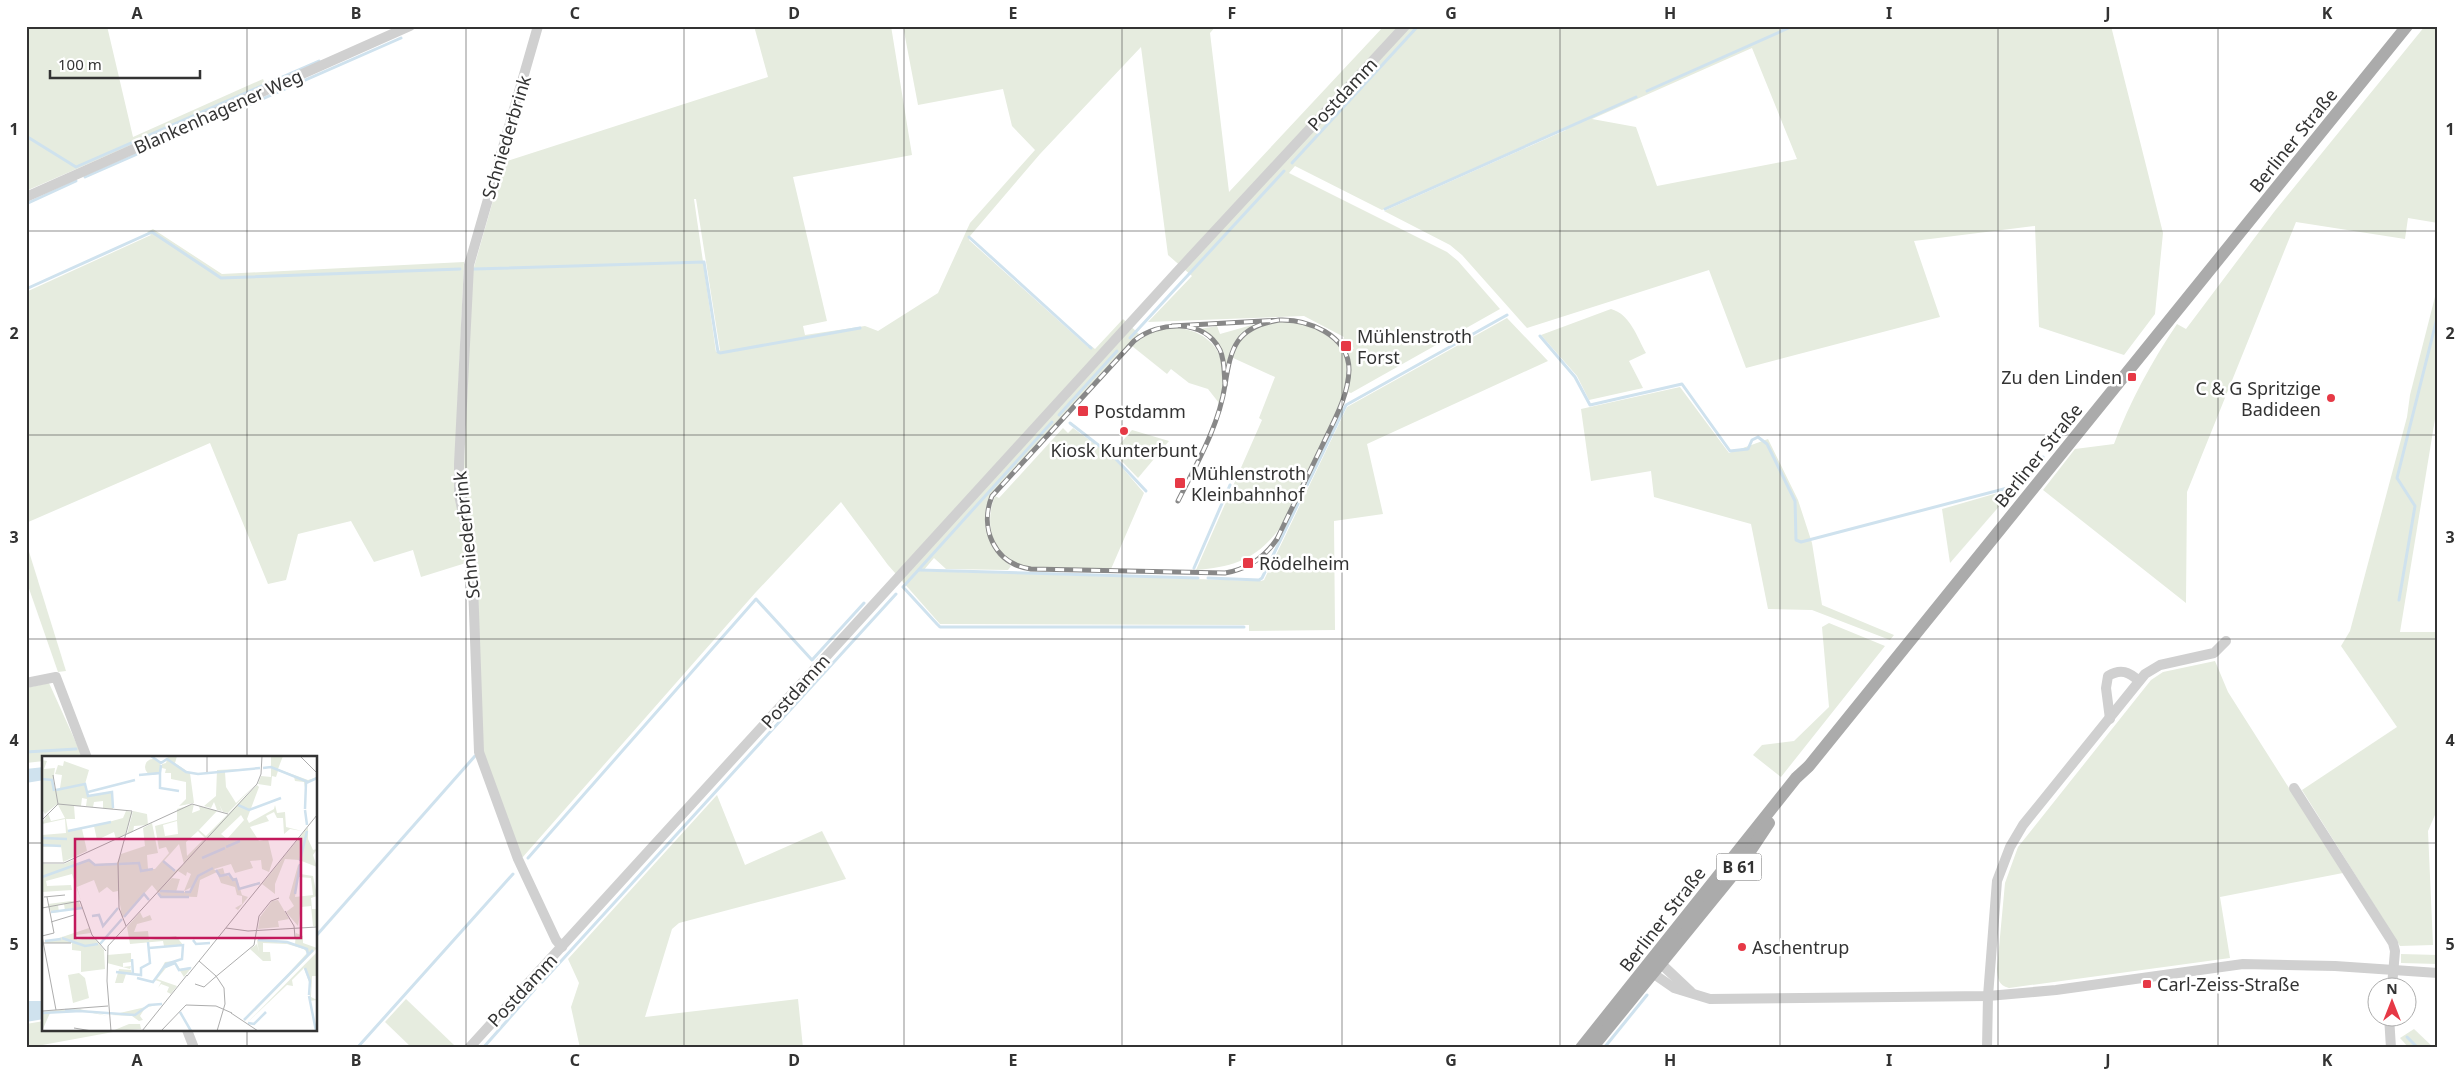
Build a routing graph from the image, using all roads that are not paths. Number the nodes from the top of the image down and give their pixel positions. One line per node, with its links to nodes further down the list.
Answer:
1 (410, 26): 5 (street, Blankenhagener Weg)
2 (538, 26): 12 (street, Schniederbrink)
3 (1405, 26): 12 (street, Postdamm)
4 (2407, 26): 13 (main road, Berliner Straße / B 61)
5 (26, 197)
6 (2226, 641): 7 (street)
7 (2140, 682): 9 (street); 9 (street)
8 (26, 683): 10 (street)
9 (2110, 719): 17 (street)
10 (86, 756)
11 (2294, 788): 14 (street)
12 (562, 947): 21 (street, Postdamm)
13 (1653, 965): 17 (street); 22 (main road, Berliner Straße / B 61); 23 (main road, Berliner Straße / B 61)
14 (2393, 971): 15 (street); 16 (street); 17 (street)
15 (2438, 973)
16 (2393, 976)
17 (1988, 996): 24 (street)
18 (2390, 1026): 25 (street)
19 (188, 1032): 20 (street)
20 (194, 1048)
21 (470, 1048)
22 (1581, 1048)
23 (1592, 1048)
24 (1987, 1048)
25 (2391, 1048)

